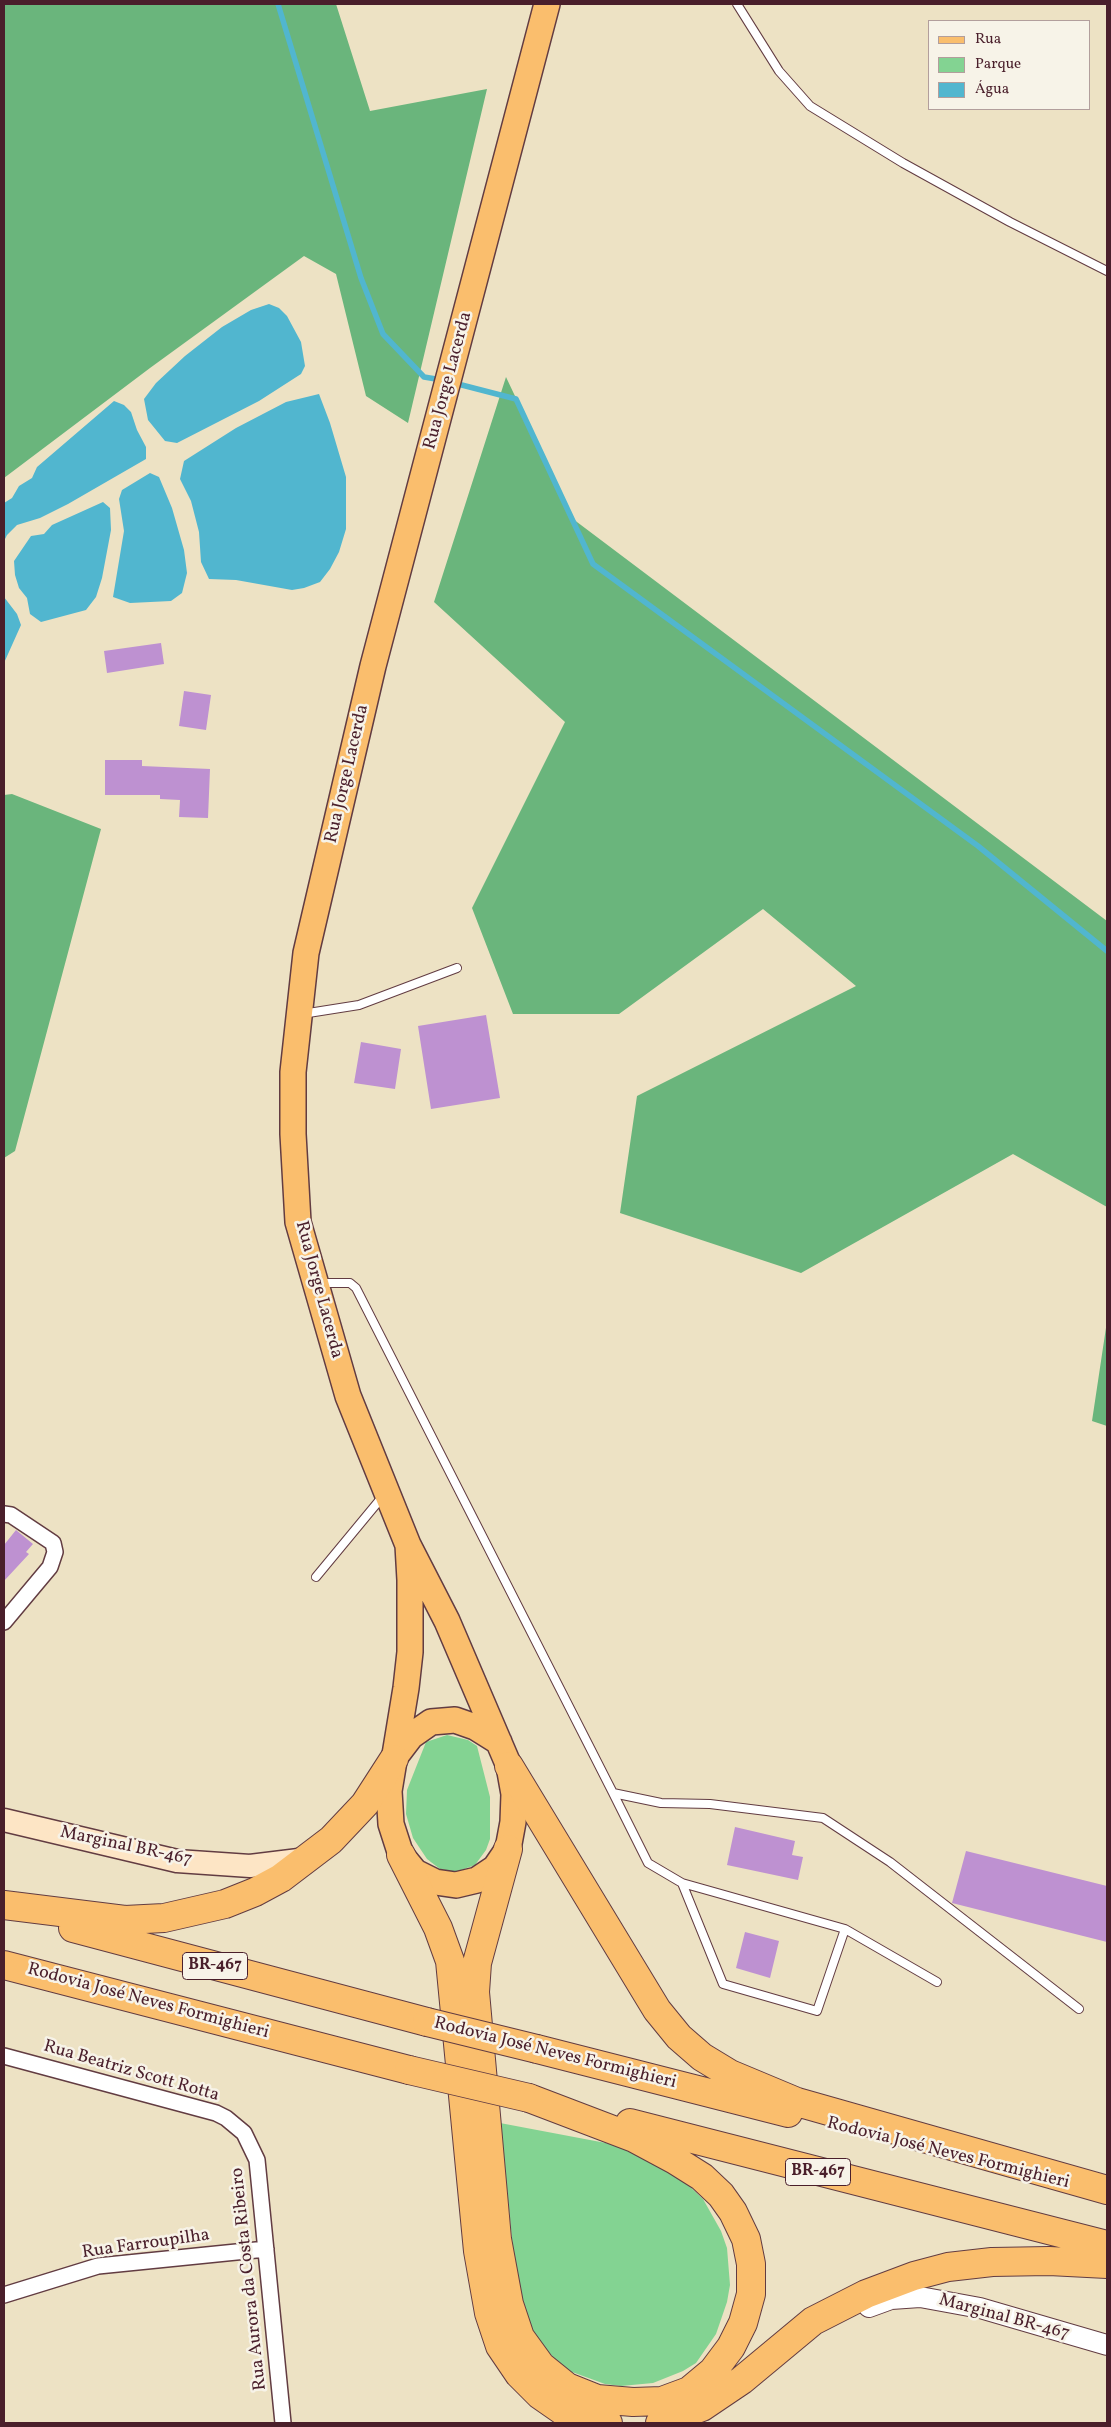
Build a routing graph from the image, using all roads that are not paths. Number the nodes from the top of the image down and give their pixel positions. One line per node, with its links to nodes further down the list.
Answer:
1 (547, 4): 5 (main road, Rua Jorge Lacerda)
2 (738, 4): 3 (lane)
3 (1107, 271)
4 (457, 968): 5 (lane)
5 (298, 1015): 6 (main road, Rua Jorge Lacerda)
6 (315, 1284): 7 (main road, Rua Jorge Lacerda); 14 (lane)
7 (386, 1493): 9 (main road, Rua Jorge Lacerda); 10 (lane)
8 (4, 1514): 11 (street)
9 (408, 1544): 12 (main road, Rua Jorge Lacerda); 13 (main road, Rua Jorge Lacerda)
10 (316, 1577)
11 (4, 1622)
12 (504, 1754): 13 (main road); 16 (main road); 29 (highway)
13 (394, 1759): 17 (main road); 18 (highway)
14 (613, 1794): 19 (lane); 25 (lane)
15 (4, 1820): 18 (main road, Marginal BR-467)
16 (508, 1849): 17 (main road); 27 (highway)
17 (401, 1855): 38 (highway)
18 (308, 1859): 20 (highway)
19 (682, 1883): 22 (lane); 22 (lane)
20 (4, 1905)
21 (4, 1910): 30 (highway, Rodovia José Neves Formighieri / BR-467, bridge)
22 (845, 1929): 24 (lane)
23 (4, 1965): 27 (highway, Rodovia José Neves Formighieri / BR-467, bridge)
24 (937, 1982)
25 (1079, 2010)
26 (4, 2056): 28 (street, Rua Beatriz Scott Rotta)
27 (529, 2098): 31 (highway, Rodovia José Neves Formighieri / BR-467)
28 (244, 2133): 32 (street, Rua Aurora da Costa Ribeiro)
29 (1107, 2190)
30 (1107, 2194)
31 (1107, 2245)
32 (266, 2249): 34 (street, Rua Farroupilha); 37 (street, Rua Aurora da Costa Ribeiro)
33 (1107, 2264): 36 (highway)
34 (4, 2296)
35 (1107, 2345): 36 (street, Marginal BR-467)
36 (742, 2380): 39 (highway)
37 (283, 2423)
38 (608, 2423)
39 (660, 2423)

